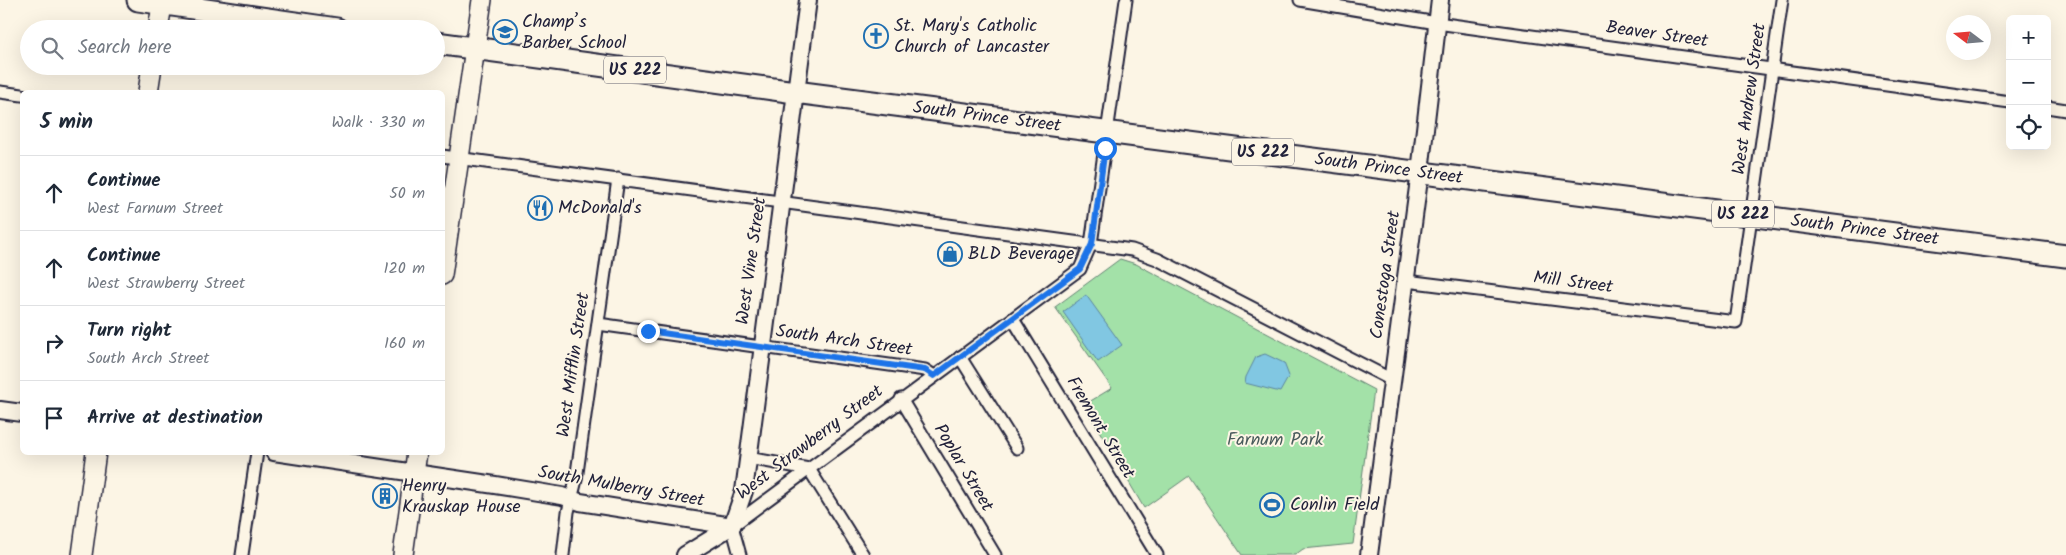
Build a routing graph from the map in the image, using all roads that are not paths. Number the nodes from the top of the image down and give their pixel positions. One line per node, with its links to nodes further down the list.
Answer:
1 (138, 0): 8 (highway)
2 (482, 0): 13 (main road)
3 (808, 0): 18 (street, West Vine Street)
4 (1126, 0): 23 (street, West Strawberry Street)
5 (1300, 0): 11 (street, Beaver Street)
6 (1440, 0): 11 (street, Conestoga Street)
7 (1782, 0): 14 (street, West Andrew Street)
8 (162, 2): 9 (main road); 10 (highway)
9 (159, 20)
10 (279, 20)
11 (1437, 24): 14 (street, Beaver Street); 25 (street, Conestoga Street)
12 (445, 44): 13 (highway, US 222)
13 (475, 48): 18 (highway, South Prince Street / US 222); 24 (main road)
14 (1772, 69): 20 (street, Beaver Street); 28 (street, West Andrew Street)
15 (151, 75): 16 (main road)
16 (148, 90)
17 (0, 92): 19 (street)
18 (795, 92): 23 (highway, South Prince Street / US 222); 27 (street, West Vine Street)
19 (20, 95)
20 (2006, 101)
21 (2051, 108): 22 (street)
22 (2066, 110)
23 (1106, 132): 25 (highway, South Prince Street / US 222); 30 (street, West Strawberry Street)
24 (451, 157): 26 (street); 29 (main road)
25 (1420, 172): 28 (highway, South Prince Street / US 222); 32 (street, Conestoga Street)
26 (618, 179): 27 (street); 35 (street, West Mifflin Street)
27 (781, 201): 30 (street); 36 (street, West Vine Street)
28 (1751, 215): 31 (highway, South Prince Street / US 222); 34 (street, West Andrew Street)
29 (445, 235)
30 (1092, 244): 33 (street, West Strawberry Street); 39 (street)
31 (2066, 256)
32 (1406, 281): 34 (street, Mill Street); 39 (street, Conestoga Street)
33 (1013, 319): 37 (street, West Strawberry Street); 61 (street, Fremont Street)
34 (1736, 322)
35 (598, 324): 36 (street, South Arch Street); 51 (street, West Mifflin Street)
36 (761, 347): 38 (street, South Arch Street); 48 (street, West Vine Street)
37 (960, 357): 38 (street, West Strawberry Street); 43 (street)
38 (934, 376): 40 (street, West Strawberry Street)
39 (1392, 380): 62 (street, Conestoga Street)
40 (901, 399): 49 (street, West Strawberry Street); 60 (street, Poplar Street)
41 (0, 410): 42 (street)
42 (20, 414)
43 (1016, 448)
44 (96, 455): 53 (main road)
45 (257, 455): 54 (street)
46 (294, 455): 50 (street, South Mulberry Street)
47 (417, 455): 50 (main road)
48 (748, 458): 49 (street); 52 (street, West Vine Street)
49 (809, 469): 52 (street, West Strawberry Street); 59 (street)
50 (414, 473): 51 (street, South Mulberry Street); 55 (main road)
51 (571, 499): 52 (street, South Mulberry Street); 56 (street, West Mifflin Street)
52 (732, 526): 57 (street, West Strawberry Street); 58 (street)
53 (82, 555)
54 (242, 555)
55 (403, 555)
56 (563, 555)
57 (684, 555)
58 (740, 555)
59 (863, 555)
60 (995, 555)
61 (1157, 555)
62 (1369, 555)

